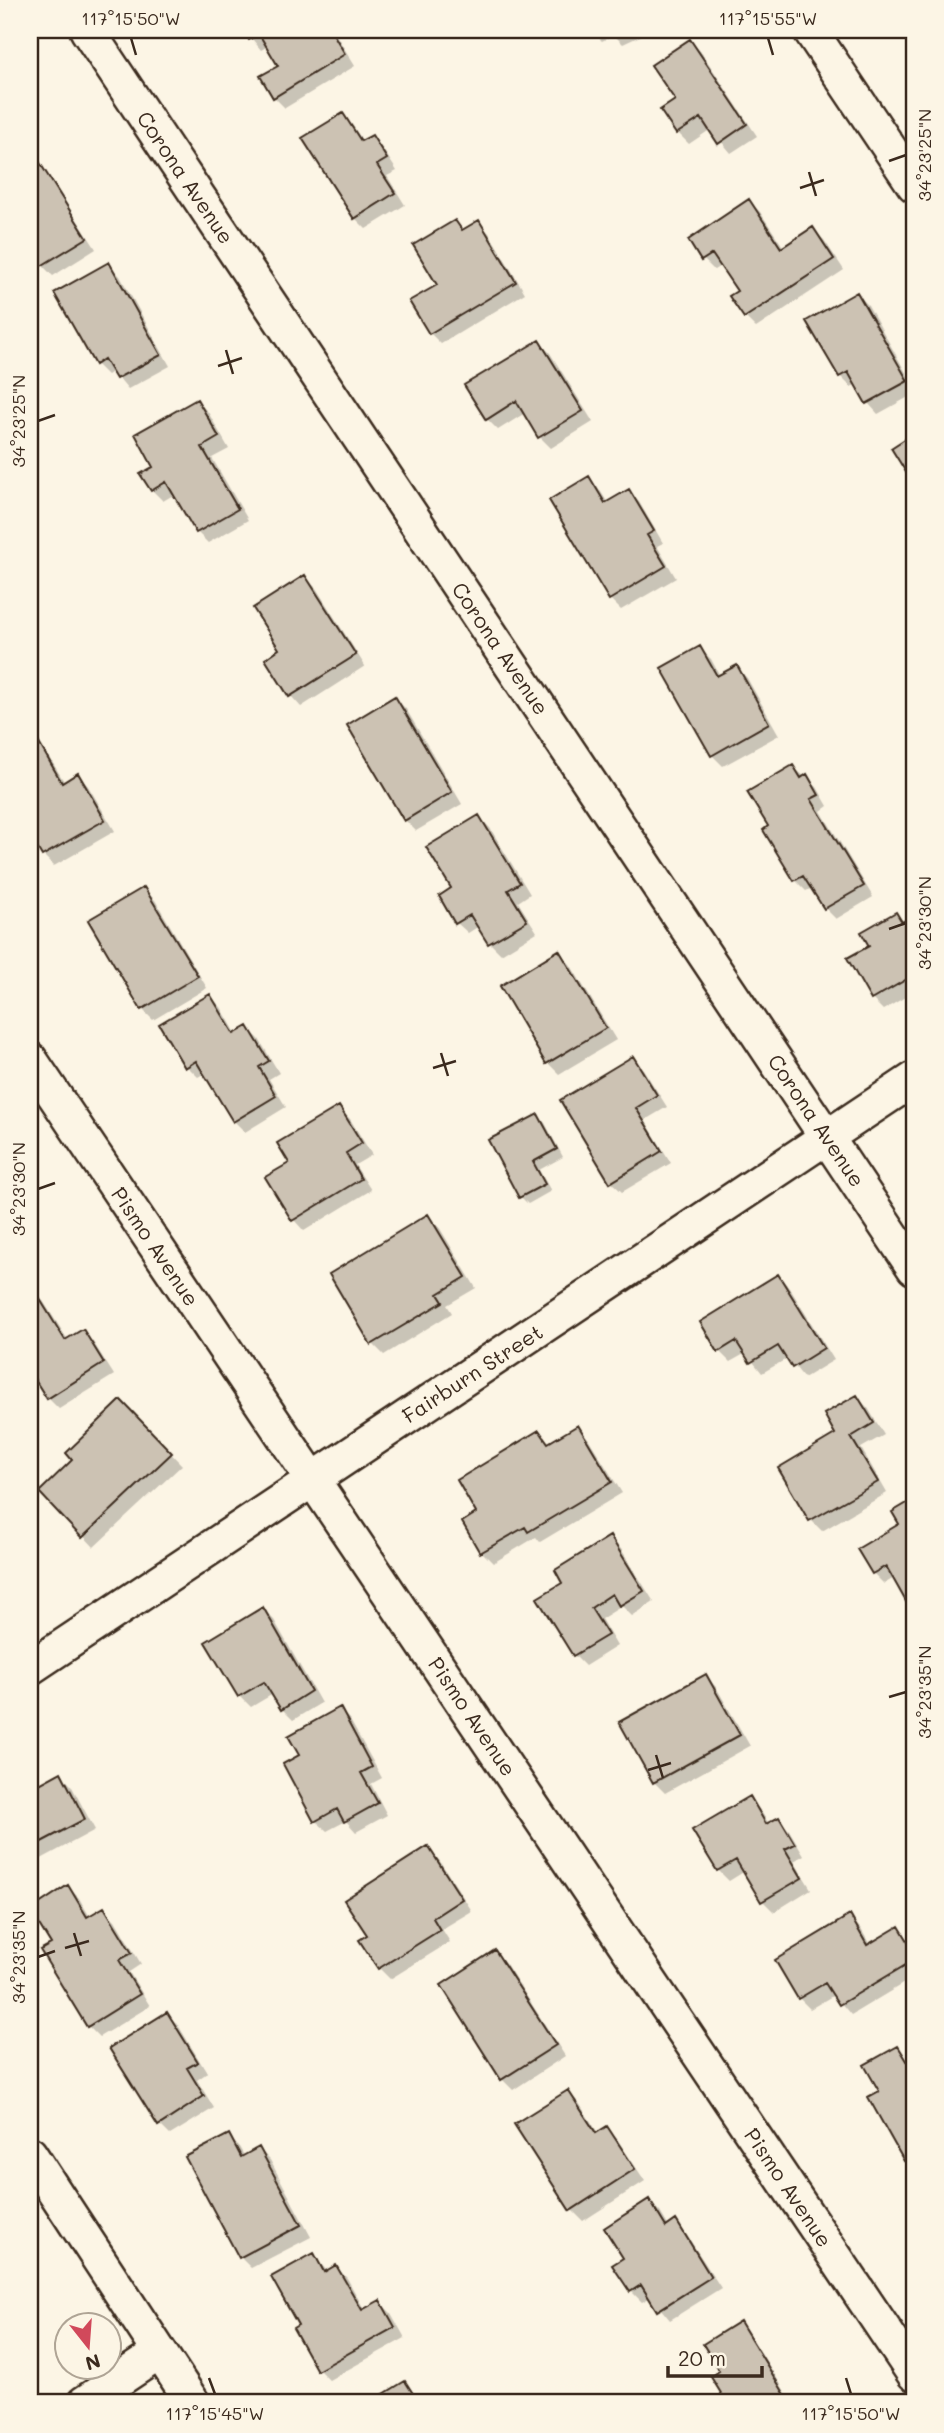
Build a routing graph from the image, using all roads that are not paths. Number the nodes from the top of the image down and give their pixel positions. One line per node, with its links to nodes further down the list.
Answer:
1 (87, 30): 6 (street, Corona Avenue)
2 (810, 30): 3 (street)
3 (914, 185)
4 (30, 1059): 8 (street, Pismo Avenue)
5 (914, 1079): 6 (street, Fairburn Street)
6 (828, 1137): 7 (street, Corona Avenue); 8 (street, Fairburn Street)
7 (914, 1268)
8 (313, 1478): 9 (street, Fairburn Street); 12 (street, Pismo Avenue)
9 (30, 1668)
10 (30, 2154): 11 (street)
11 (159, 2353): 13 (street); 14 (street)
12 (914, 2374)
13 (83, 2403)
14 (193, 2403)

